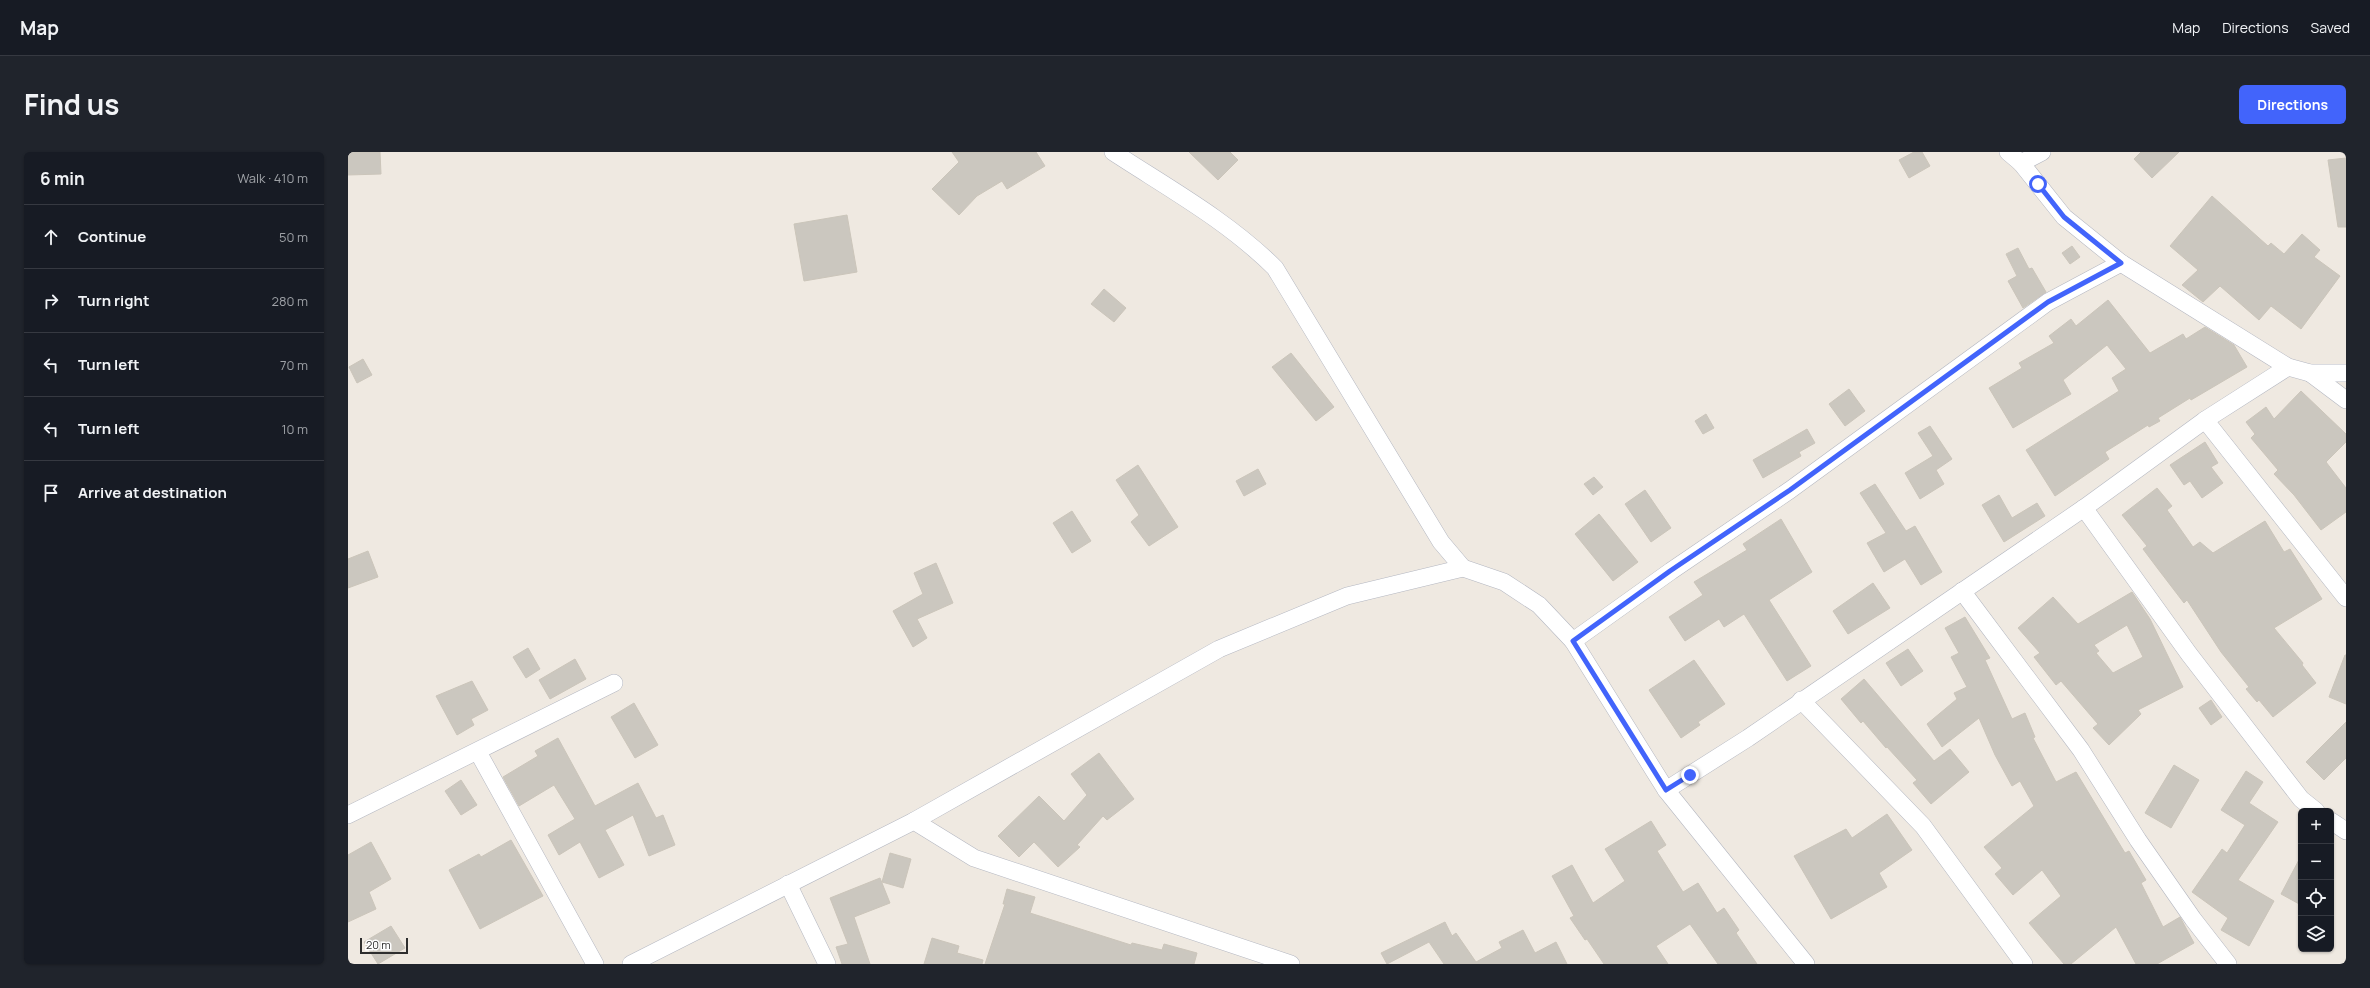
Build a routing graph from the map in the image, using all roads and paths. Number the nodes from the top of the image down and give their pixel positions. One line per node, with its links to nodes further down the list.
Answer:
1 (1113, 152): 12 (street)
2 (2008, 152): 4 (street)
3 (2042, 152): 4 (street)
4 (2021, 163): 5 (street)
5 (2121, 263): 6 (street); 15 (street)
6 (2288, 368): 7 (street); 10 (street)
7 (2310, 373): 8 (street); 9 (street)
8 (2346, 373)
9 (2346, 400)
10 (2206, 420): 11 (street); 14 (street)
11 (2084, 508): 13 (street); 20 (street)
12 (1463, 568): 15 (street); 22 (street)
13 (1962, 591): 17 (street); 32 (street)
14 (2346, 598)
15 (1573, 641): 19 (street)
16 (614, 683): 18 (street)
17 (1801, 700): 19 (street); 31 (street)
18 (478, 752): 21 (street); 26 (street)
19 (1666, 790): 30 (street)
20 (2312, 808)
21 (348, 815)
22 (914, 821): 25 (street); 29 (street)
23 (2334, 823): 24 (street)
24 (2346, 832)
25 (788, 884): 27 (street); 28 (street)
26 (595, 964)
27 (631, 964)
28 (827, 964)
29 (1291, 964)
30 (1805, 964)
31 (2024, 964)
32 (2228, 964)

